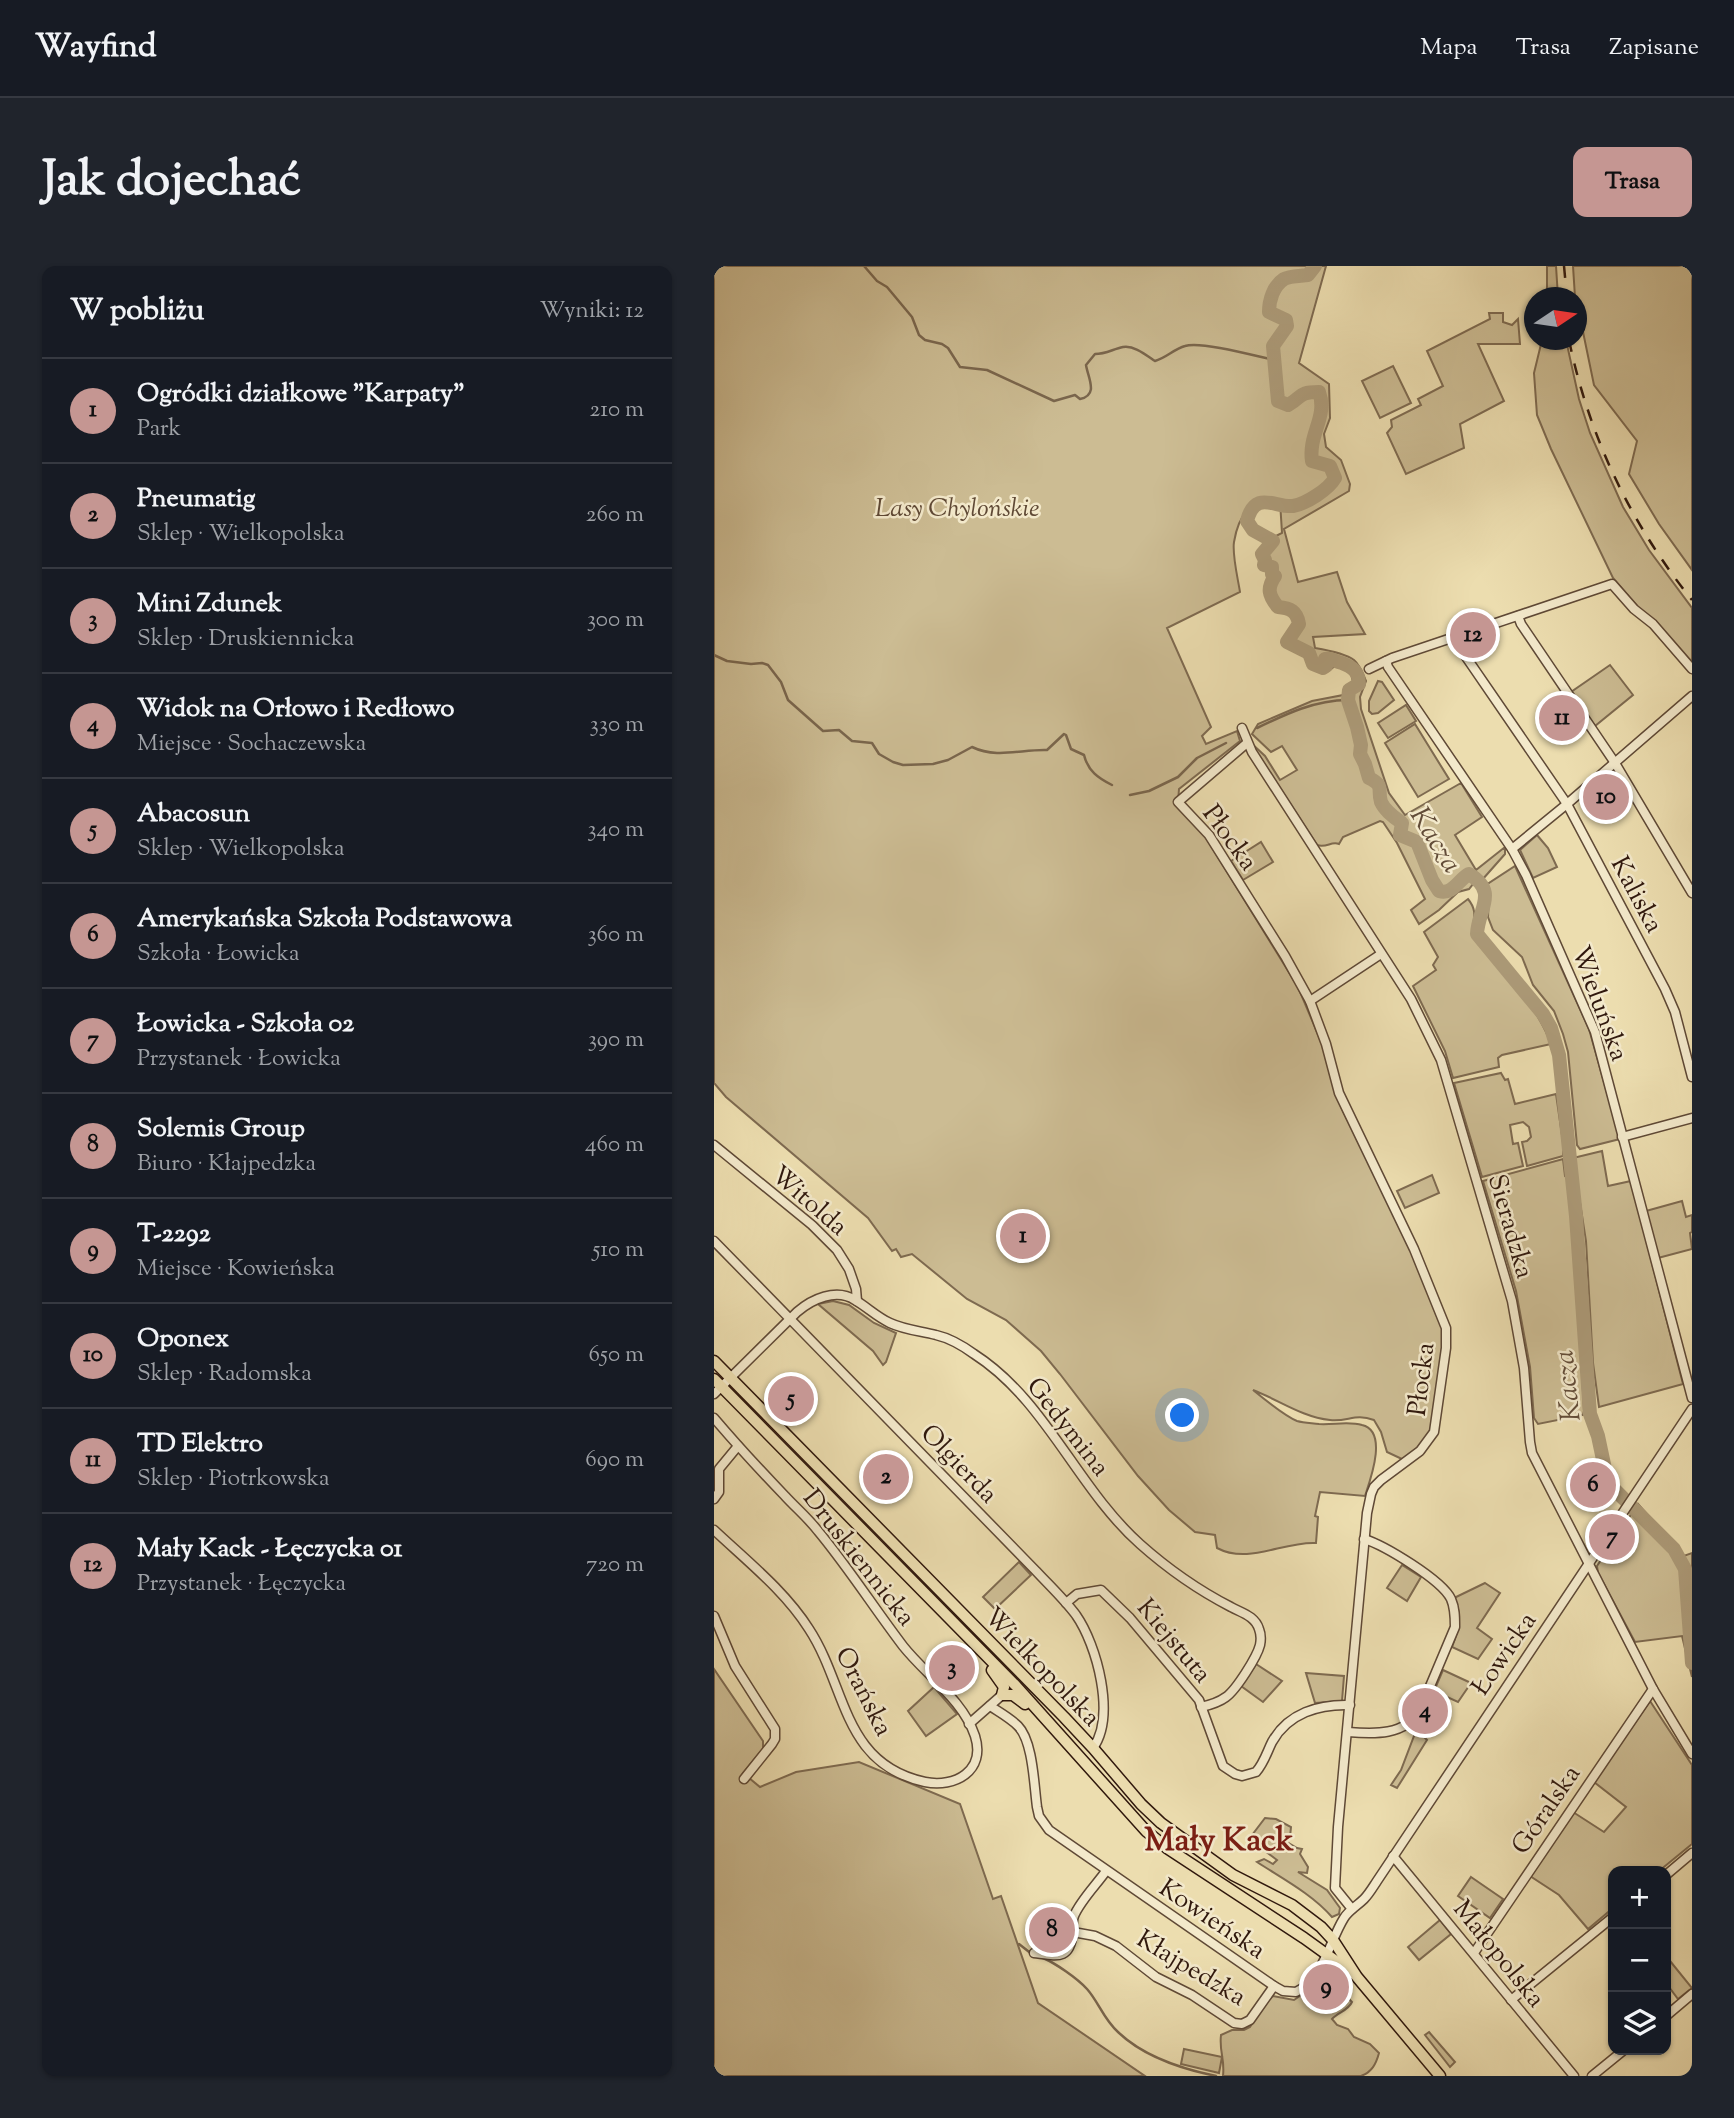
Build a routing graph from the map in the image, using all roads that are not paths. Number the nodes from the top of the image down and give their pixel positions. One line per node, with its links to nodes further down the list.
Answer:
1 (1518, 616): 2 (street); 4 (street); 9 (street)
2 (1452, 638): 3 (street); 10 (street, Kaliska)
3 (1386, 661): 5 (street); 11 (street, Wieluńska)
4 (1692, 668)
5 (1369, 669)
6 (1692, 696): 9 (street)
7 (1242, 728): 8 (street, Sieradzka)
8 (1247, 743): 13 (street, Sieradzka); 14 (street, Płocka)
9 (1615, 763): 10 (street); 12 (street)
10 (1567, 804): 11 (street); 15 (street, Kaliska)
11 (1512, 849): 17 (street, Wieluńska)
12 (1692, 892)
13 (1381, 954): 14 (street); 32 (street, Sieradzka)
14 (1310, 1001): 31 (street, Płocka)
15 (1692, 1077)
16 (1692, 1118): 17 (street)
17 (1622, 1137): 25 (street, Wieluńska)
18 (714, 1145): 20 (street, Witolda)
19 (714, 1241): 21 (street, Olgierda)
20 (857, 1301): 21 (street, Gedymina); 40 (street, Gedymina)
21 (789, 1318): 23 (street, Gedymina); 33 (street, Olgierda)
22 (714, 1361): 23 (main road, Wielkopolska)
23 (730, 1377): 24 (street); 44 (main road, Wielkopolska)
24 (716, 1386): 35 (main road, Wielkopolska)
25 (1692, 1398)
26 (1692, 1411): 32 (street, Łowicka)
27 (714, 1418): 28 (street, Druskiennicka)
28 (738, 1446): 29 (street); 41 (street, Druskiennicka)
29 (714, 1499)
30 (714, 1530): 41 (street, Orańska)
31 (1364, 1539): 38 (street, Płocka); 43 (street)
32 (1588, 1564): 36 (street, Sieradzka); 48 (street, Łowicka)
33 (1066, 1603): 40 (street, Kiejstuta); 44 (street, Olgierda)
34 (714, 1616): 46 (street)
35 (969, 1639): 37 (main road); 42 (main road, Wielkopolska)
36 (1653, 1689): 45 (street, Sieradzka); 56 (street, Góralska)
37 (1002, 1695): 39 (street); 42 (main road)
38 (1350, 1705): 40 (street, Kiejstuta); 43 (street, Płocka)
39 (990, 1706): 41 (street); 49 (street, Kowieńska)
40 (1202, 1707)
41 (969, 1724)
42 (1054, 1728): 57 (main road, Wielkopolska)
43 (1348, 1732): 51 (street, Płocka)
44 (1093, 1748): 54 (main road, Wielkopolska)
45 (1692, 1754)
46 (744, 1779)
47 (1692, 1853): 50 (street)
48 (1393, 1856): 51 (street, Łowicka); 56 (street, Małopolska)
49 (1106, 1871): 53 (street); 59 (street, Kowieńska)
50 (1671, 1871)
51 (1352, 1909): 54 (street, Łowicka)
52 (1608, 1921): 61 (street)
53 (1073, 1932): 55 (street); 59 (street, Kłajpedzka)
54 (1333, 1940): 57 (street, Łowicka); 58 (main road, Wielkopolska)
55 (1034, 1953)
56 (1474, 1953): 61 (street, Małopolska)
57 (1327, 1955): 58 (main road, Wielkopolska); 59 (street, Kowieńska)
58 (1357, 1977): 64 (main road, Wielkopolska)
59 (1274, 1986)
60 (1692, 1994): 62 (street)
61 (1511, 2000): 65 (street, Małopolska)
62 (1671, 2012)
63 (1618, 2055): 66 (street)
64 (1440, 2076)
65 (1574, 2076)
66 (1592, 2076)

